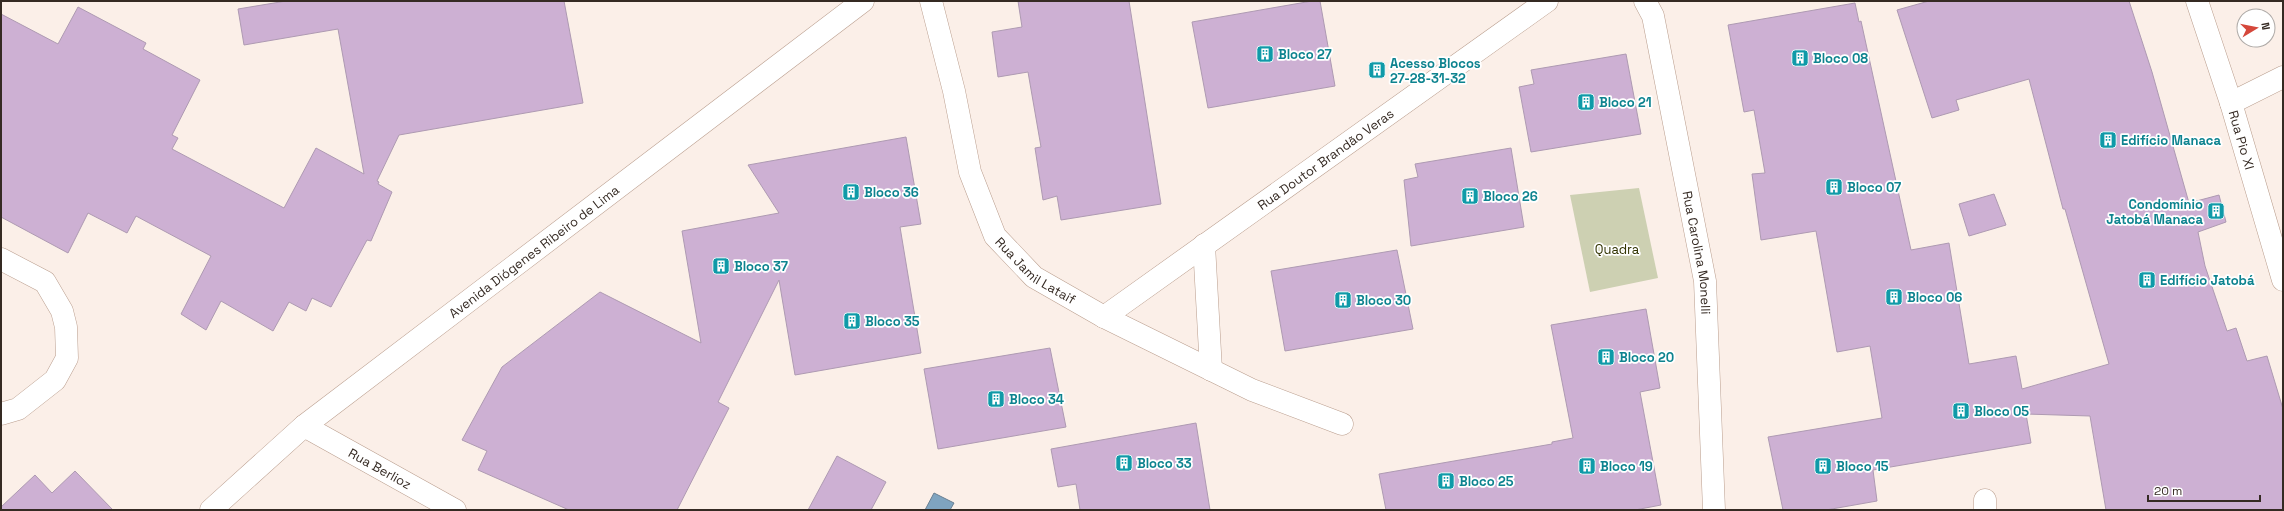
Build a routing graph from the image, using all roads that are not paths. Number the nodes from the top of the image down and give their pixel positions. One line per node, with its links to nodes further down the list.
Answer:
1 (863, 1): 15 (street, Avenida Diógenes Ribeiro de Lima)
2 (931, 1): 11 (street, Rua Jamil Lataif)
3 (1547, 1): 8 (street, Rua Doutor Brandão Veras)
4 (1645, 1): 18 (street, Rua Carolina Monelli)
5 (2197, 1): 7 (street, Rua Pio XI)
6 (2283, 77): 7 (street)
7 (2231, 103): 10 (street, Rua Pio XI)
8 (1204, 245): 11 (street, Rua Doutor Brandão Veras); 12 (street)
9 (1, 259): 13 (street)
10 (2283, 280)
11 (1104, 317): 12 (street, Rua Jamil Lataif)
12 (1211, 370): 14 (street, Rua Jamil Lataif)
13 (9, 412)
14 (1342, 424)
15 (304, 426): 16 (street, Avenida Diógenes Ribeiro de Lima); 17 (street, Rua Berlioz)
16 (211, 510)
17 (455, 510)
18 (1714, 510)

